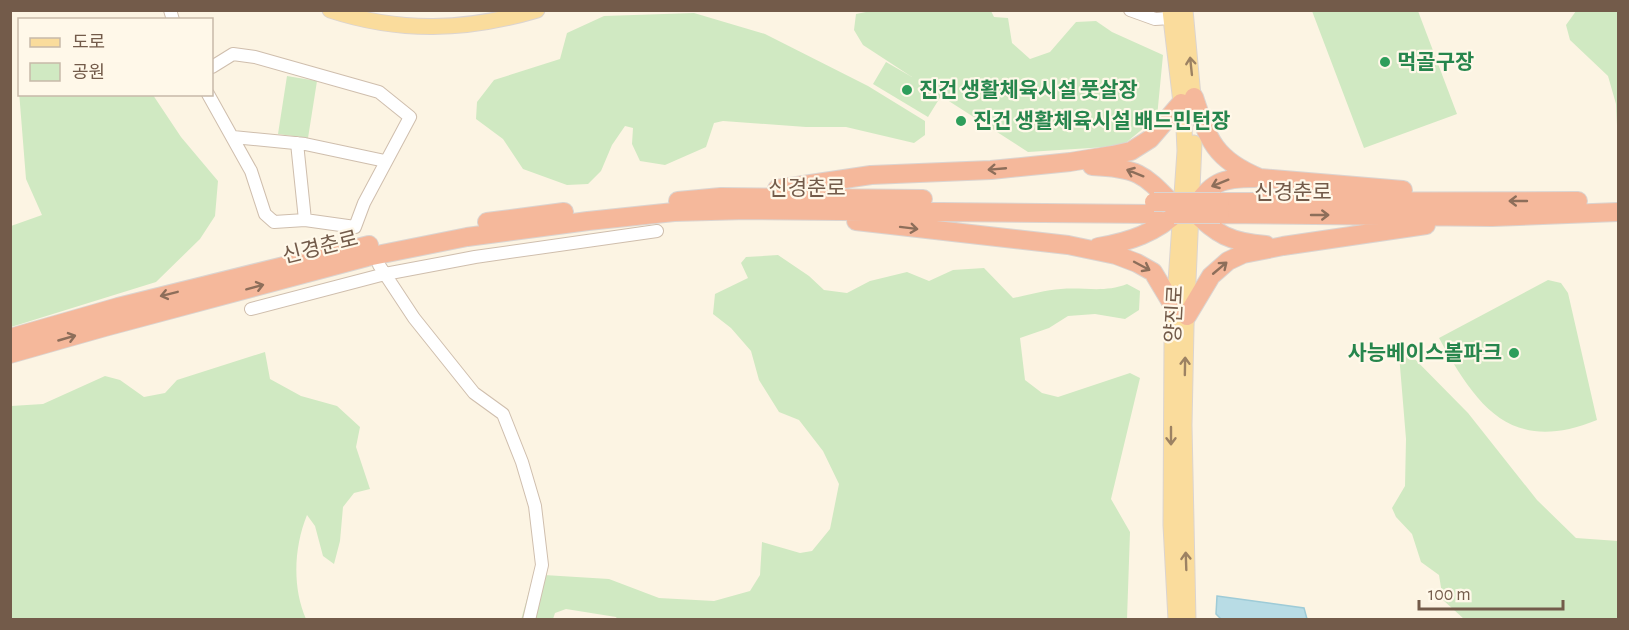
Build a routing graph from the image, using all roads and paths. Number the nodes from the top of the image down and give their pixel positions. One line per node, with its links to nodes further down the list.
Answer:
1 (330, 10): 2 (main road)
2 (537, 10)
3 (1130, 10): 4 (street)
4 (1175, 13): 7 (main road, 양진로)
5 (213, 66): 10 (street)
6 (209, 96): 8 (street)
7 (1188, 100): 11 (highway); 12 (highway); 18 (main road, 양진로)
8 (233, 137): 9 (street); 20 (street)
9 (297, 143): 10 (street); 20 (street)
10 (385, 161): 20 (street)
11 (1041, 165): 13 (highway, one-way to 13); 18 (highway, one-way to 11)
12 (1260, 178): 16 (highway); 18 (highway, one-way to 18)
13 (722, 197): 15 (highway, 신경춘로); 27 (highway, 신경춘로, one-way to 27)
14 (1618, 201): 16 (highway, 신경춘로, one-way to 16)
15 (1154, 208): 16 (highway, 신경춘로, bridge); 17 (highway, 신경춘로)
16 (1492, 209): 19 (highway, 신경춘로); 22 (highway)
17 (747, 210): 23 (highway, one-way to 23); 28 (highway, 신경춘로, one-way to 17)
18 (1186, 210): 22 (highway); 23 (highway); 26 (main road, 양진로)
19 (1618, 212)
20 (305, 220)
21 (657, 231): 24 (street)
22 (1283, 246): 26 (highway, one-way to 22)
23 (1088, 248): 26 (highway, one-way to 26)
24 (382, 269): 25 (street); 29 (street)
25 (251, 309)
26 (1180, 311): 30 (main road, 양진로, one-way to 30); 31 (main road, 양진로, one-way to 26)
27 (10, 338)
28 (10, 354)
29 (529, 620)
30 (1176, 620)
31 (1188, 620)

